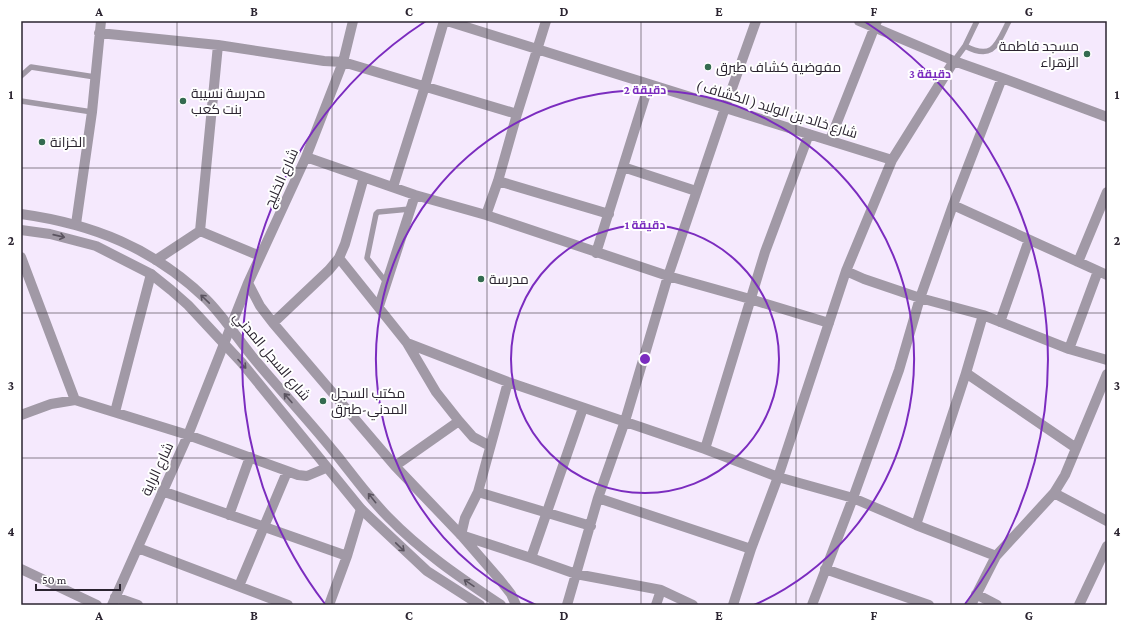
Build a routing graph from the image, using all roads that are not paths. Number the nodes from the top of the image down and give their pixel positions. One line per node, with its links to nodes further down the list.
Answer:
1 (101, 21): 10 (street)
2 (353, 21): 15 (street, شارع الخليج)
3 (445, 21): 13 (street, شارع خالد بن الوليد ( الكشاف )); 20 (street)
4 (546, 21): 13 (street)
5 (756, 21): 22 (street)
6 (859, 21): 9 (street)
7 (977, 21): 12 (lane)
8 (1010, 21): 12 (lane)
9 (876, 24): 14 (street); 27 (street)
10 (99, 33): 11 (street); 17 (street)
11 (218, 45): 15 (street); 44 (street)
12 (965, 46): 14 (lane)
13 (537, 49): 19 (street, شارع خالد بن الوليد ( الكشاف )); 24 (street)
14 (954, 61): 18 (street); 29 (street)
15 (343, 62): 20 (street); 28 (street, شارع الخليج)
16 (21, 76): 17 (lane)
17 (95, 77): 23 (street)
18 (1002, 78): 25 (street); 37 (street)
19 (649, 84): 22 (street, شارع خالد بن الوليد ( الكشاف )); 30 (street)
20 (426, 86): 24 (street); 33 (street)
21 (21, 101): 23 (lane)
22 (725, 108): 26 (street, شارع خالد بن الوليد ( الكشاف )); 34 (street)
23 (92, 112): 42 (street)
24 (516, 114): 32 (street)
25 (1107, 118)
26 (809, 134): 27 (street, شارع خالد بن الوليد ( الكشاف )); 59 (street)
27 (830, 140): 29 (street, شارع خالد بن الوليد ( الكشاف ))
28 (306, 157): 31 (street); 47 (street, شارع الخليج)
29 (892, 160): 52 (street)
30 (624, 167): 34 (street); 40 (street)
31 (364, 177): 33 (street); 49 (street)
32 (498, 181): 40 (street); 41 (street)
33 (393, 187): 36 (street)
34 (696, 191): 55 (street)
35 (1107, 192): 51 (street)
36 (414, 195): 38 (street); 41 (street)
37 (953, 205): 45 (street); 58 (street)
38 (410, 209): 56 (street); 56 (lane)
39 (21, 214): 42 (street, شارع السجل المدني)
40 (609, 214): 46 (street)
41 (486, 215): 46 (street)
42 (76, 224): 50 (street, شارع السجل المدني)
43 (21, 230): 54 (street, شارع السجل المدني, one-way to 54)
44 (200, 231): 47 (street); 50 (street)
45 (1029, 240): 51 (street); 62 (street)
46 (596, 253): 55 (street)
47 (260, 256): 57 (street, شارع الخليج)
48 (21, 257): 73 (street)
49 (338, 258): 60 (street); 63 (street)
50 (156, 260): 65 (street, شارع السجل المدني, one-way to 50)
51 (1078, 262): 53 (street)
52 (846, 271): 58 (street); 64 (street)
53 (1102, 273): 68 (street)
54 (151, 274): 67 (street, شارع السجل المدني); 75 (street)
55 (668, 276): 59 (street); 78 (street)
56 (386, 282): 60 (street)
57 (248, 283): 63 (street); 65 (street, شارع الخليج)
58 (920, 298): 61 (street); 92 (street)
59 (750, 299): 64 (street); 82 (street)
60 (379, 306): 66 (street)
61 (983, 315): 62 (street); 70 (street)
62 (1000, 322): 68 (street)
63 (273, 323): 84 (street)
64 (829, 324): 87 (street)
65 (230, 328): 67 (street, شارع الخليج); 119 (street, شارع السجل المدني, one-way to 65)
66 (407, 343): 72 (street); 77 (street)
67 (224, 344): 79 (street, شارع الراية); 85 (street, شارع السجل المدني, one-way to 85)
68 (1069, 349): 69 (street)
69 (1107, 360)
70 (966, 373): 81 (street); 97 (street)
71 (1107, 374): 81 (street)
72 (508, 382): 74 (street); 80 (street)
73 (75, 400): 75 (street); 76 (street)
74 (583, 408): 78 (street); 94 (street)
75 (115, 412): 79 (street)
76 (21, 415)
77 (459, 421): 80 (street); 84 (street)
78 (625, 421): 82 (street); 91 (street)
79 (188, 436): 83 (street); 88 (street, شارع الراية)
80 (490, 446): 89 (street)
81 (1076, 448): 90 (street)
82 (705, 449): 87 (street)
83 (250, 457): 86 (street); 95 (street)
84 (395, 466): 100 (street)
85 (326, 468): 86 (street); 93 (street, شارع السجل المدني)
86 (287, 472): 99 (street)
87 (778, 476): 92 (street); 103 (street)
88 (162, 491): 95 (street); 102 (street, شارع الراية)
89 (478, 492): 94 (street); 100 (street)
90 (1054, 493): 96 (street); 105 (street)
91 (598, 498): 98 (street); 103 (street)
92 (853, 498): 97 (street); 108 (street)
93 (361, 509): 104 (street); 118 (street, شارع السجل المدني, one-way to 118)
94 (546, 513): 98 (street); 106 (street)
95 (229, 515): 99 (street)
96 (1107, 521)
97 (916, 525): 105 (street)
98 (591, 526): 109 (street)
99 (264, 527): 104 (street); 110 (street)
100 (461, 535): 106 (street); 120 (street)
101 (1107, 546): 129 (street)
102 (138, 548): 110 (street); 113 (street, شارع الراية)
103 (751, 549): 124 (street)
104 (347, 556): 117 (street)
105 (996, 556): 112 (street)
106 (531, 558): 109 (street)
107 (21, 568): 114 (street)
108 (825, 569): 125 (street); 126 (street)
109 (576, 574): 111 (street); 121 (street)
110 (239, 586): 116 (street)
111 (661, 590): 122 (street); 123 (street)
112 (976, 594): 127 (street); 128 (street)
113 (114, 601): 115 (street)
114 (96, 605)
115 (138, 605)
116 (288, 605)
117 (329, 605)
118 (480, 605)
119 (501, 605)
120 (516, 605)
121 (567, 605)
122 (656, 605)
123 (693, 605)
124 (733, 605)
125 (812, 605)
126 (929, 605)
127 (971, 605)
128 (997, 605)
129 (1079, 605)

